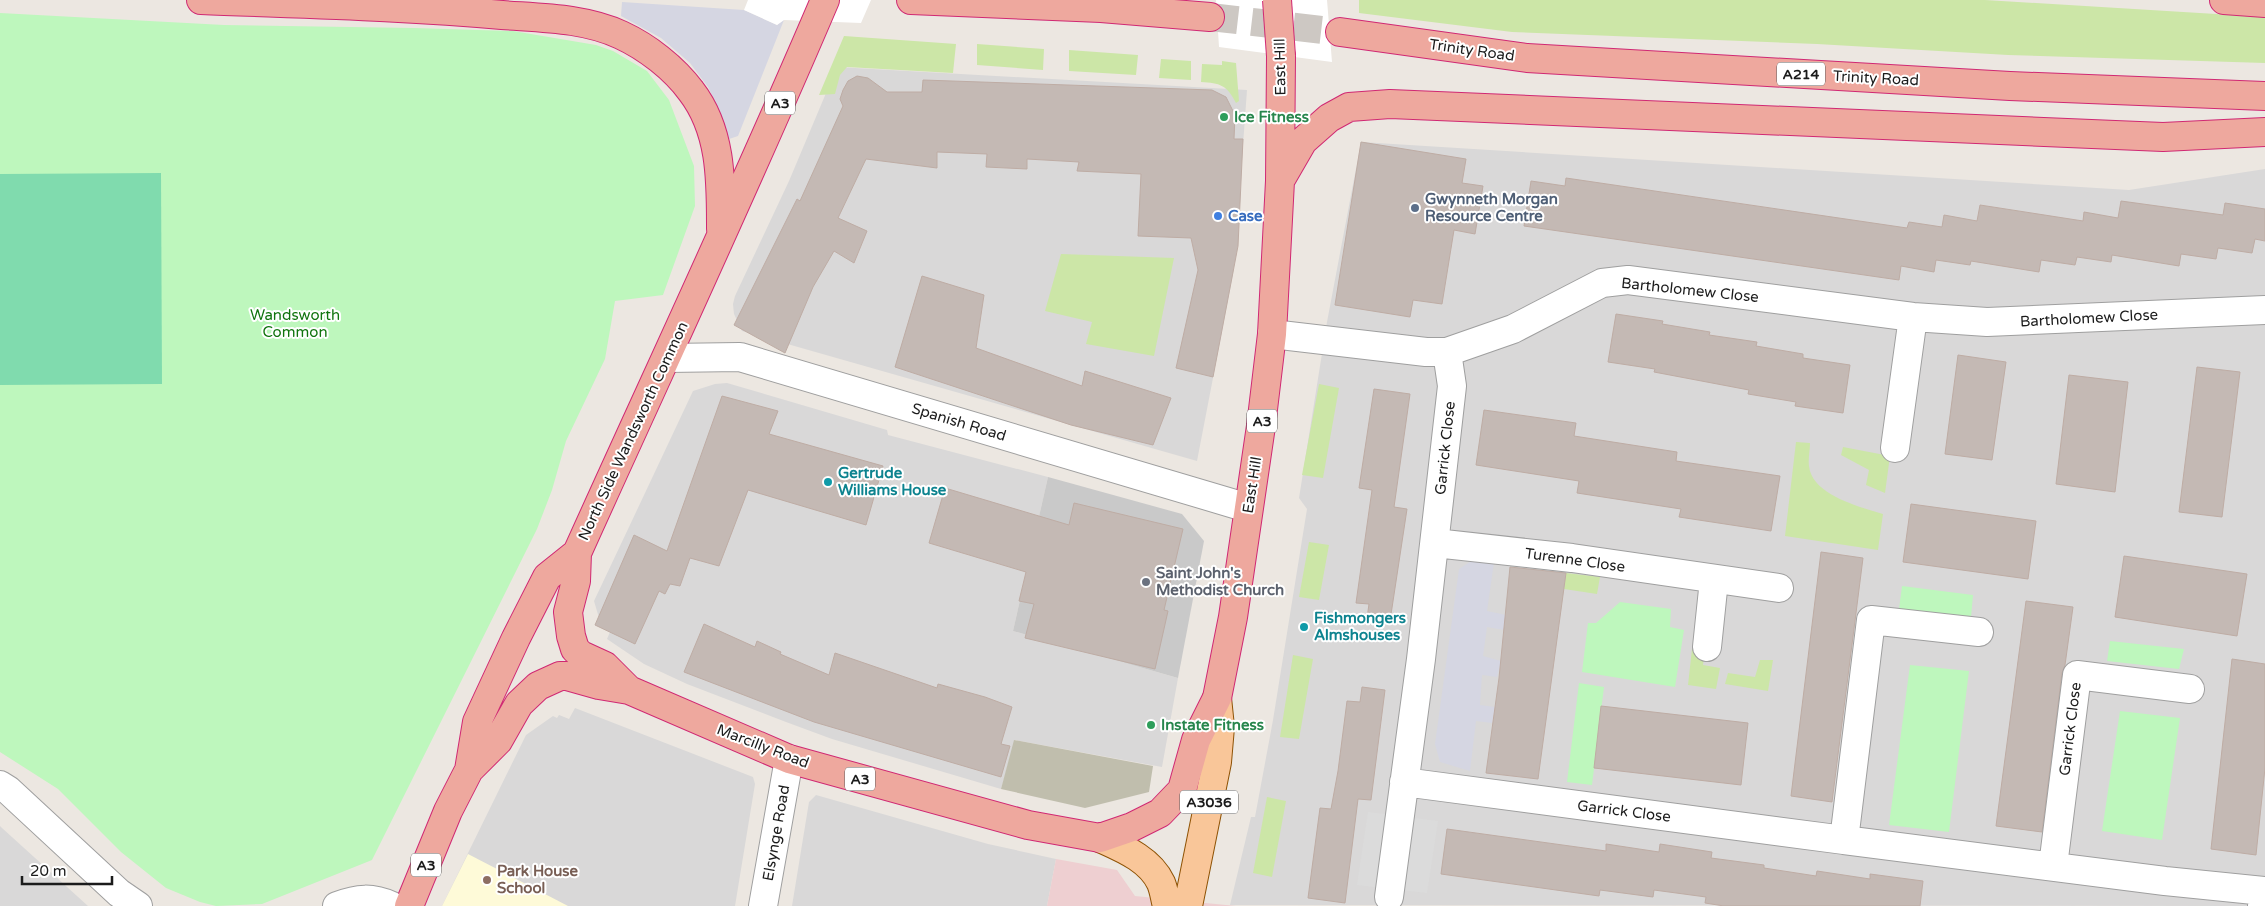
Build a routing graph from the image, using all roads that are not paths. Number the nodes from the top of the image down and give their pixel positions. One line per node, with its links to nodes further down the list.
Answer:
1 (201, 0): 12 (highway)
2 (911, 0): 7 (highway)
3 (1277, 0): 11 (highway, East Hill / A3, bridge)
4 (2224, 0): 5 (highway)
5 (2265, 3)
6 (821, 10): 12 (highway, North Side Wandsworth Common / A3)
7 (1210, 17)
8 (1340, 32): 9 (highway, Trinity Road / A214)
9 (2265, 96)
10 (2265, 132): 11 (highway)
11 (1280, 181): 15 (highway, East Hill / A3)
12 (721, 233): 17 (highway, North Side Wandsworth Common / A3)
13 (2265, 310): 14 (street, Bartholomew Close)
14 (1913, 317): 16 (street, Bartholomew Close); 18 (street)
15 (1272, 334): 16 (street, Bartholomew Close); 19 (highway, East Hill / A3)
16 (1447, 352): 20 (street, Garrick Close)
17 (667, 358): 19 (street, Spanish Road); 21 (highway, North Side Wandsworth Common / A3)
18 (1895, 448)
19 (1248, 508): 28 (highway, East Hill / A3)
20 (1435, 543): 22 (street, Turenne Close); 31 (street, Garrick Close)
21 (577, 552): 26 (highway, A3); 30 (highway, North Side Wandsworth Common / A3)
22 (1714, 580): 23 (street, Turenne Close); 25 (street)
23 (1779, 588)
24 (1979, 632): 34 (street)
25 (1707, 647)
26 (629, 690): 29 (highway, Marcilly Road / A3); 30 (highway, Marcilly Road / A3)
27 (2190, 690): 35 (street, Garrick Close)
28 (1217, 698): 33 (highway, Marcilly Road / A3); 44 (main road, East Hill / A3036)
29 (789, 760): 33 (highway, Marcilly Road / A3); 42 (street, Elsynge Road)
30 (469, 770): 41 (highway, North Side Wandsworth Common / A3)
31 (1404, 782): 34 (street, Garrick Close); 37 (street, Garrick Close)
32 (0, 785): 38 (street)
33 (1100, 838): 43 (main road, Marcilly Road)
34 (1844, 840): 35 (street, Garrick Close)
35 (2053, 866): 36 (street, Garrick Close)
36 (2264, 893)
37 (1389, 897)
38 (138, 906)
39 (337, 906): 40 (street)
40 (392, 906)
41 (409, 906)
42 (763, 906)
43 (1167, 906)
44 (1188, 906)

